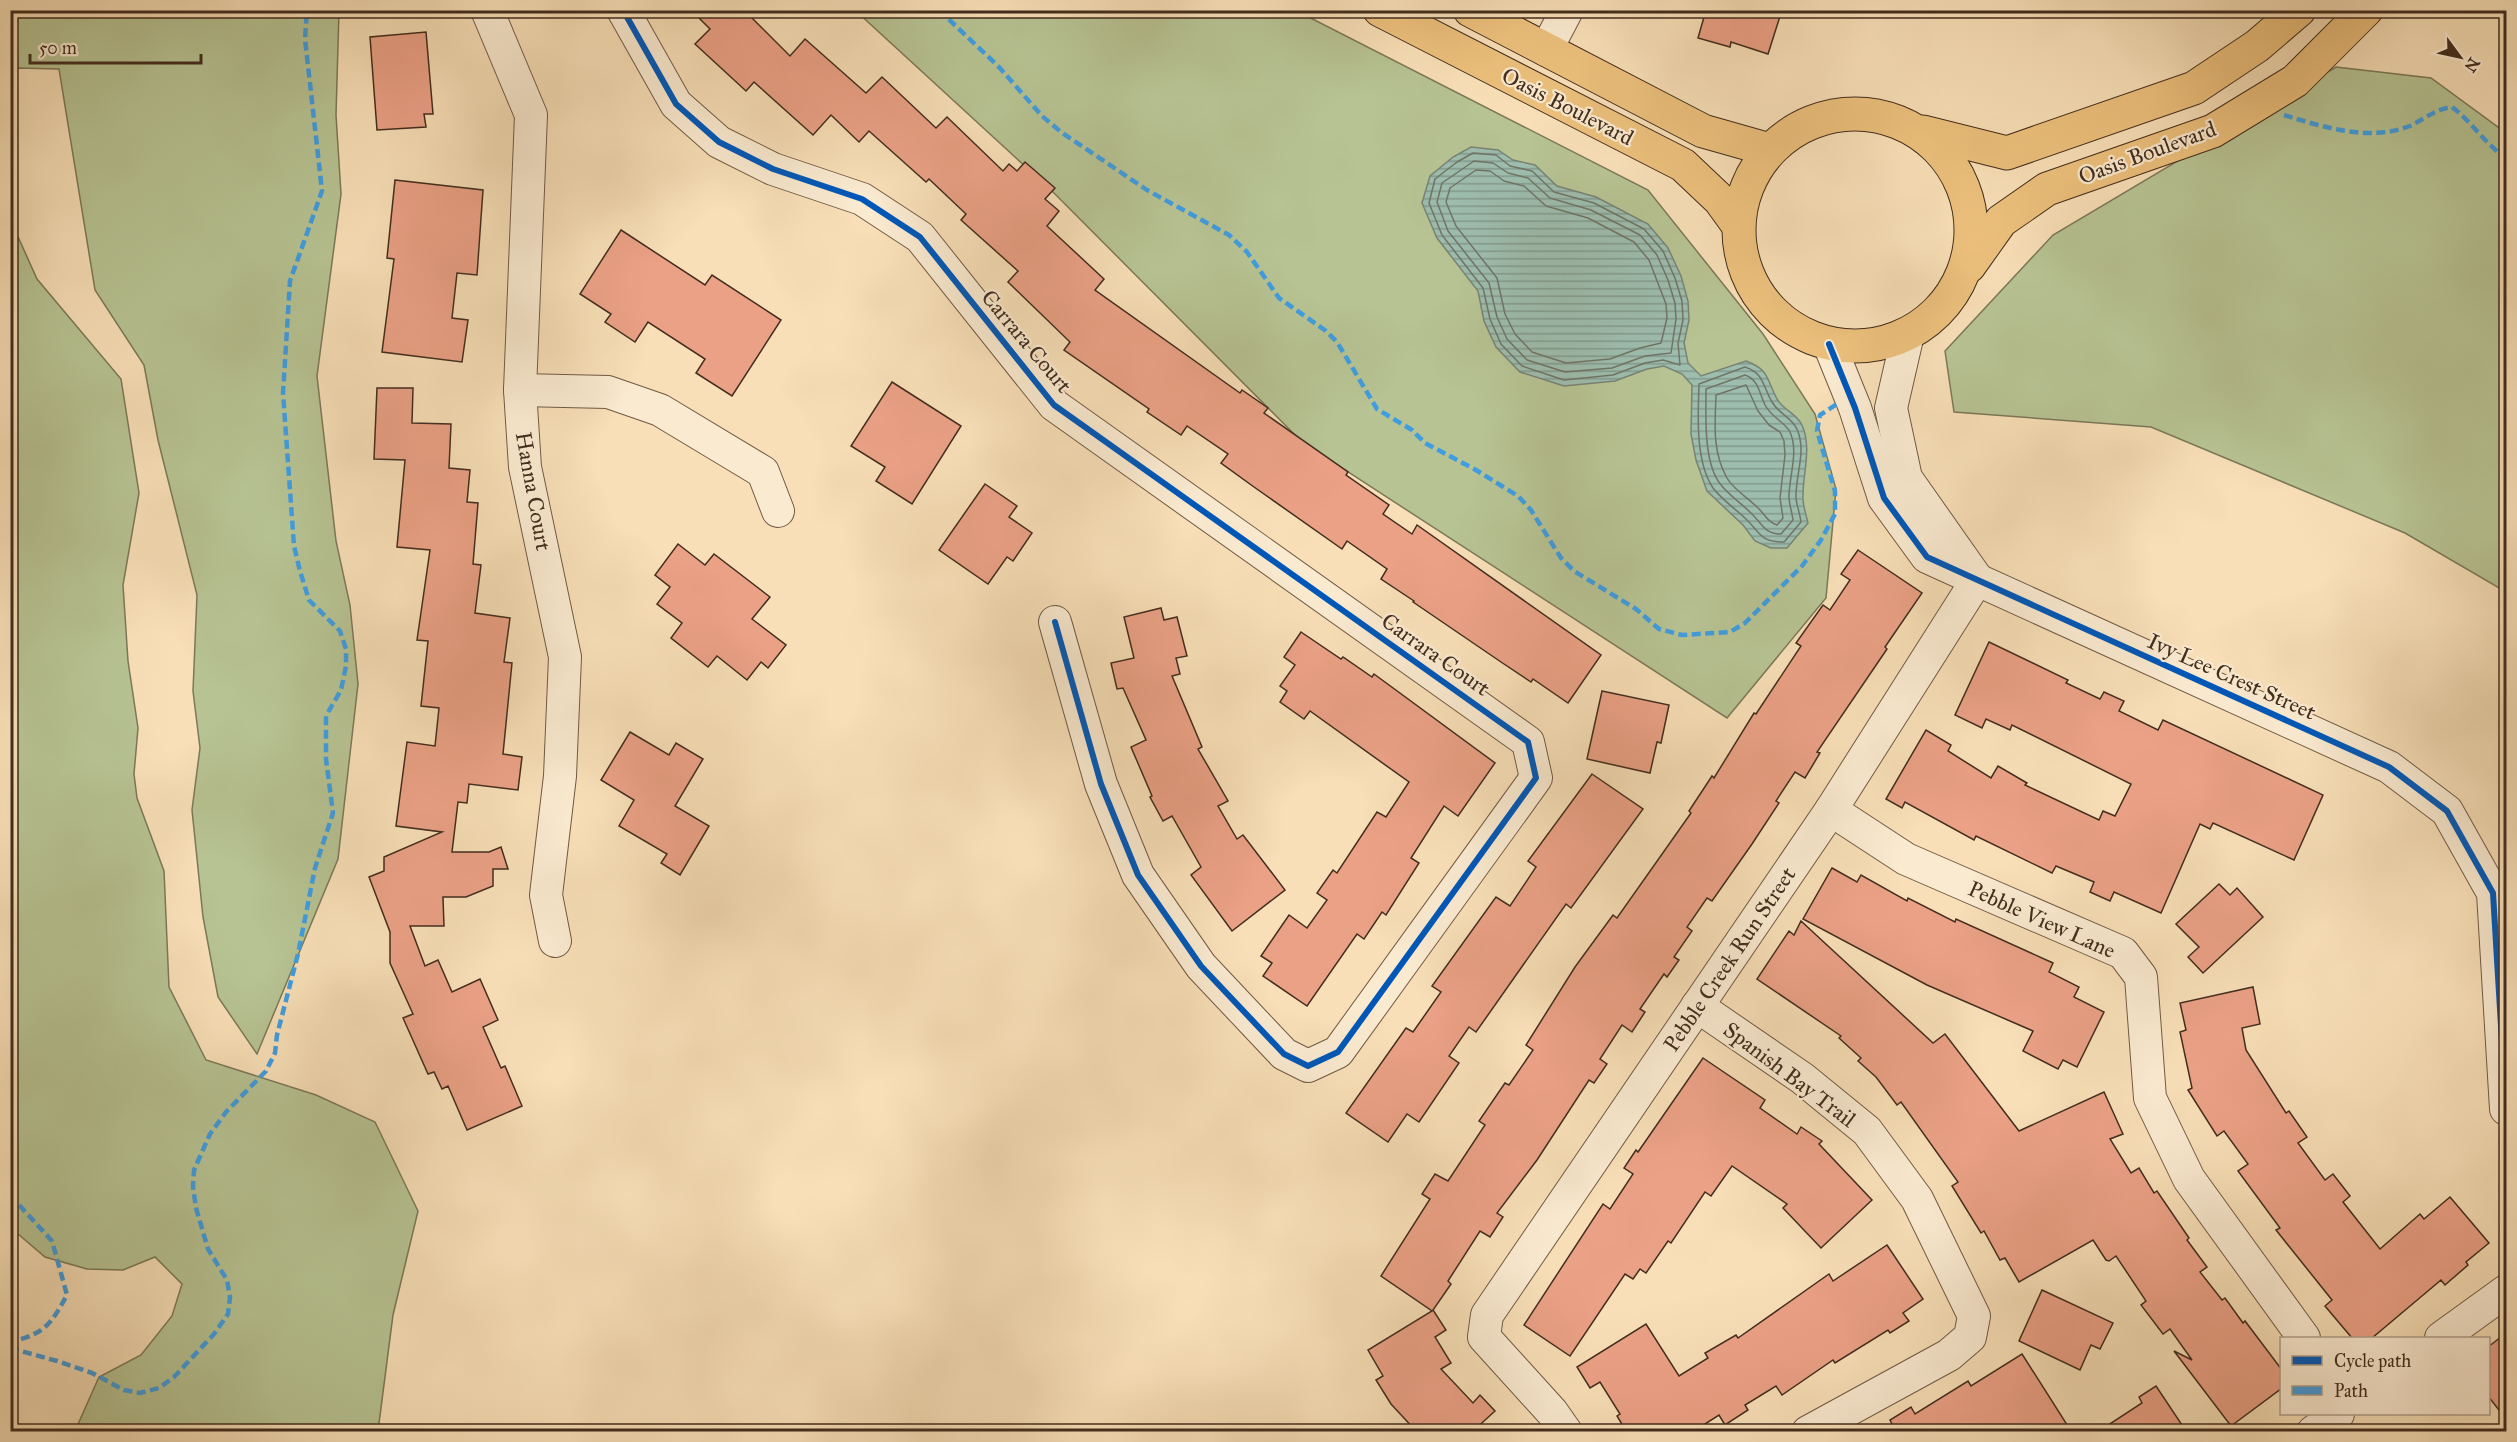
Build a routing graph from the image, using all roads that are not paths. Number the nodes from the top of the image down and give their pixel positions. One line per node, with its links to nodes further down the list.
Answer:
1 (487, 10): 15 (street, Hanna Court)
2 (623, 10): 18 (street, Carrara Court)
3 (1380, 10): 11 (main road, Oasis Boulevard)
4 (1470, 10): 8 (main road, Oasis Boulevard)
5 (1567, 10): 8 (street)
6 (2299, 10): 9 (main road, Oasis Boulevard)
7 (2366, 10): 12 (main road, Oasis Boulevard)
8 (1546, 50): 10 (main road, Oasis Boulevard)
9 (1919, 132): 10 (main road, Oasis Boulevard); 12 (main road, Oasis Boulevard)
10 (1770, 150): 11 (main road, Oasis Boulevard)
11 (1738, 225): 14 (main road, Oasis Boulevard)
12 (1963, 275): 13 (main road, Oasis Boulevard)
13 (1908, 334): 14 (main road, Oasis Boulevard); 17 (street)
14 (1829, 344): 17 (street, Ivy Lee Crest Street)
15 (520, 390): 16 (street); 20 (street, Hanna Court)
16 (778, 511)
17 (1977, 580): 19 (street, Pebble Creek Run Street); 22 (street, Ivy Lee Crest Street)
18 (1055, 622)
19 (1831, 810): 21 (street, Pebble Creek Run Street); 24 (street, Pebble View Lane)
20 (555, 941)
21 (1697, 1006): 27 (street, Pebble Creek Run Street); 28 (street, Spanish Bay Trail)
22 (2506, 1109)
23 (2506, 1291): 25 (street)
24 (2303, 1337)
25 (2442, 1337)
26 (2335, 1415): 29 (street)
27 (1566, 1431)
28 (1808, 1431)
29 (2313, 1431)

